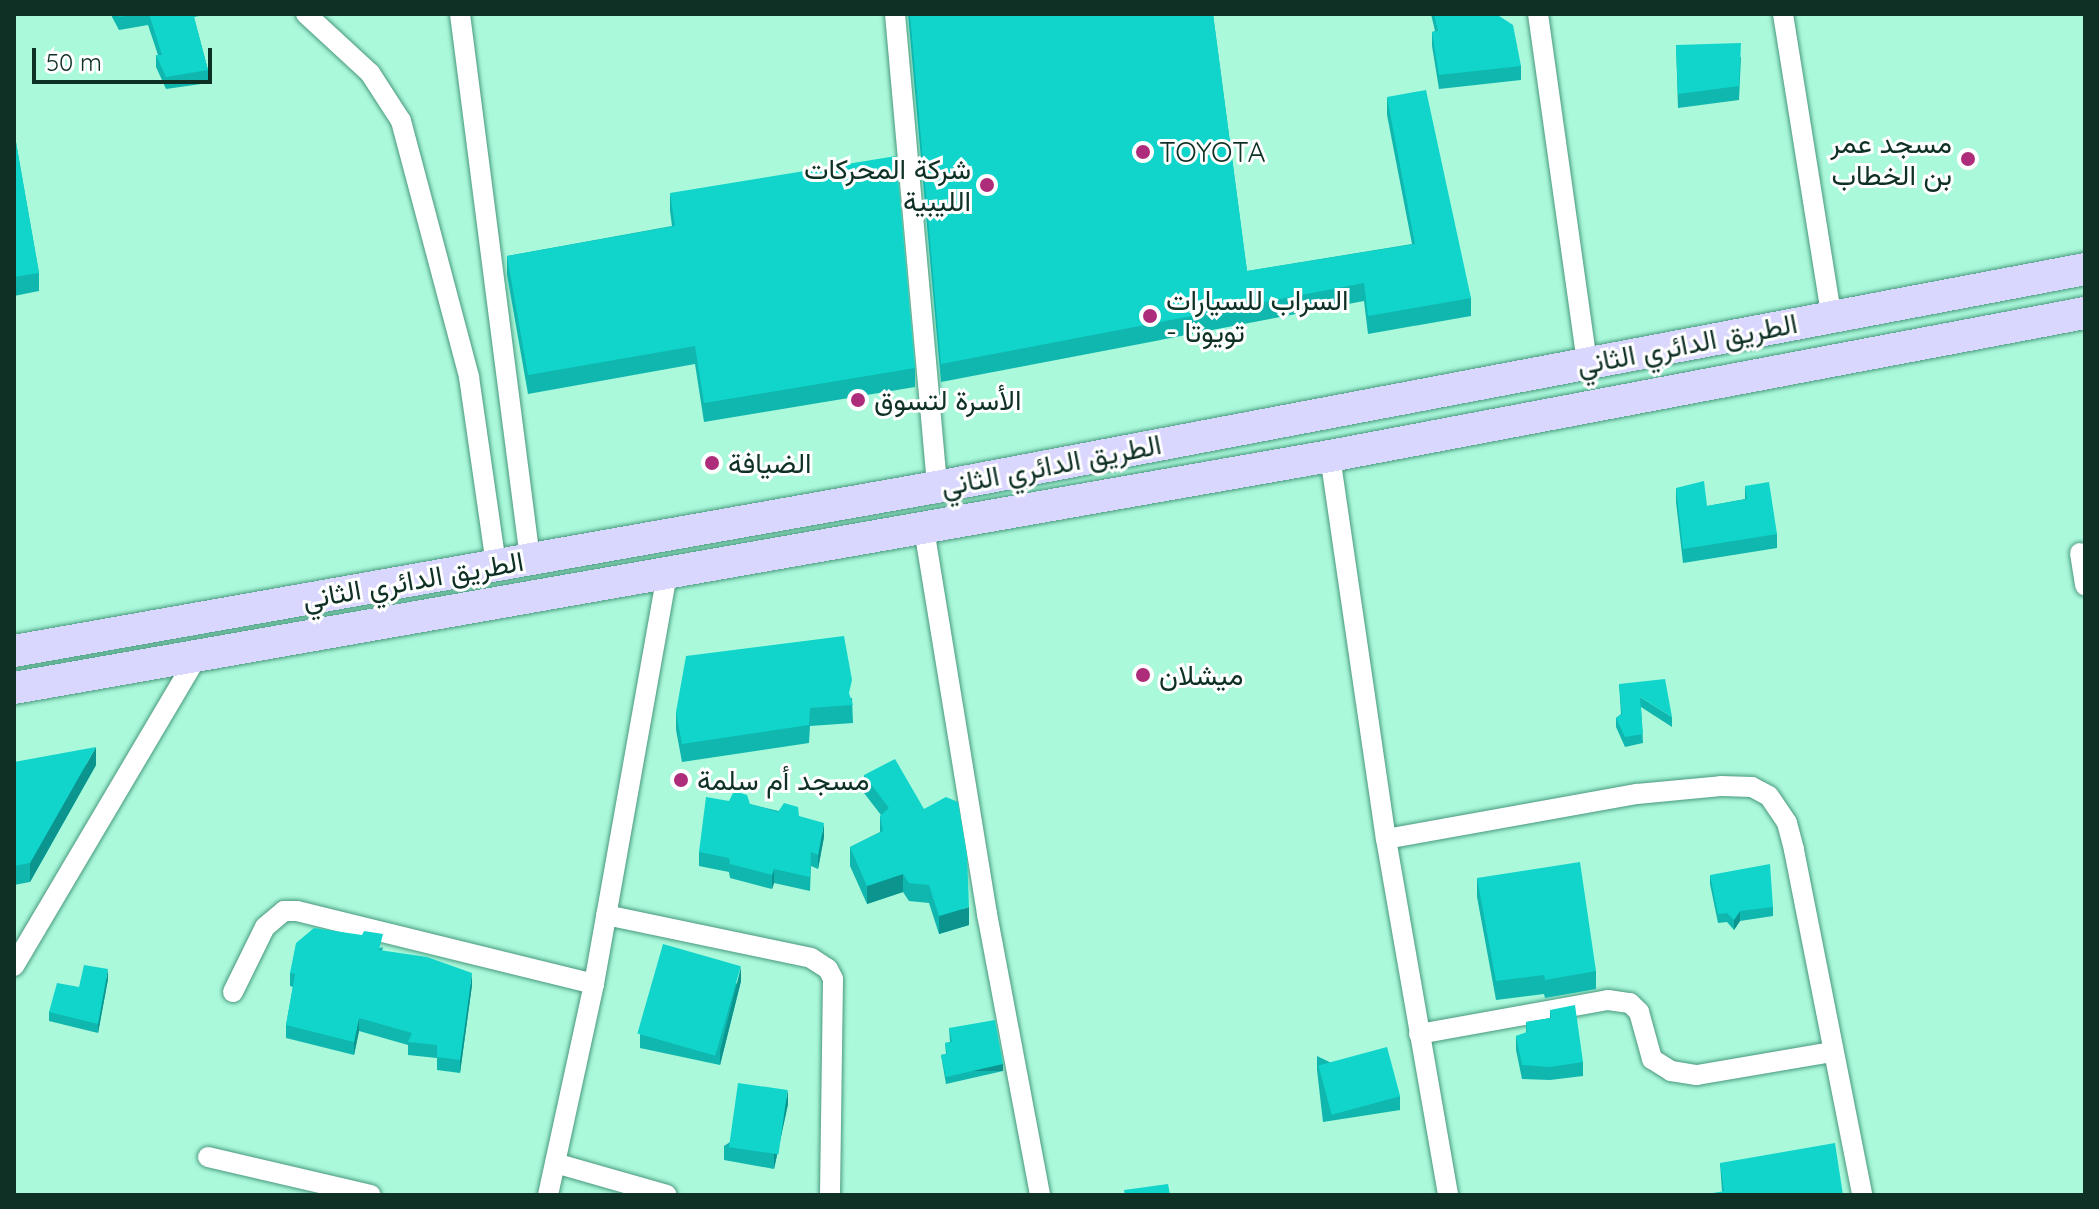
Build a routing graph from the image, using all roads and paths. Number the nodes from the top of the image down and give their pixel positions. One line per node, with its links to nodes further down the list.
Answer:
1 (306, 14): 15 (street)
2 (460, 14): 14 (street)
3 (895, 14): 11 (street)
4 (1538, 14): 9 (street)
5 (1783, 14): 8 (street)
6 (2085, 269): 8 (highway, الطريق الدائري الثاني)
7 (2085, 313): 10 (highway, الطريق الدائري الثاني)
8 (1831, 315): 9 (highway, الطريق الدائري الثاني)
9 (1587, 364): 11 (highway, الطريق الدائري الثاني)
10 (1330, 456): 12 (highway, الطريق الدائري الثاني); 21 (street)
11 (937, 487): 14 (highway, الطريق الدائري الثاني)
12 (924, 529): 16 (highway, الطريق الدائري الثاني); 34 (street)
13 (2080, 553): 17 (street)
14 (530, 559): 15 (highway, الطريق الدائري الثاني)
15 (496, 565): 18 (highway, الطريق الدائري الثاني)
16 (667, 574): 19 (highway, الطريق الدائري الثاني); 22 (street)
17 (2085, 586)
18 (14, 651)
19 (197, 657): 20 (highway, الطريق الدائري الثاني); 23 (street)
20 (14, 688)
21 (1386, 839): 26 (street); 27 (street)
22 (606, 915): 24 (street); 33 (street)
23 (14, 966)
24 (594, 984): 25 (street); 29 (street)
25 (233, 992)
26 (1419, 1034): 27 (street); 35 (street)
27 (1831, 1052): 36 (street)
28 (208, 1157): 30 (street)
29 (555, 1163): 31 (street); 32 (street)
30 (371, 1195)
31 (548, 1195)
32 (667, 1195)
33 (830, 1195)
34 (1040, 1195)
35 (1448, 1195)
36 (1862, 1195)

